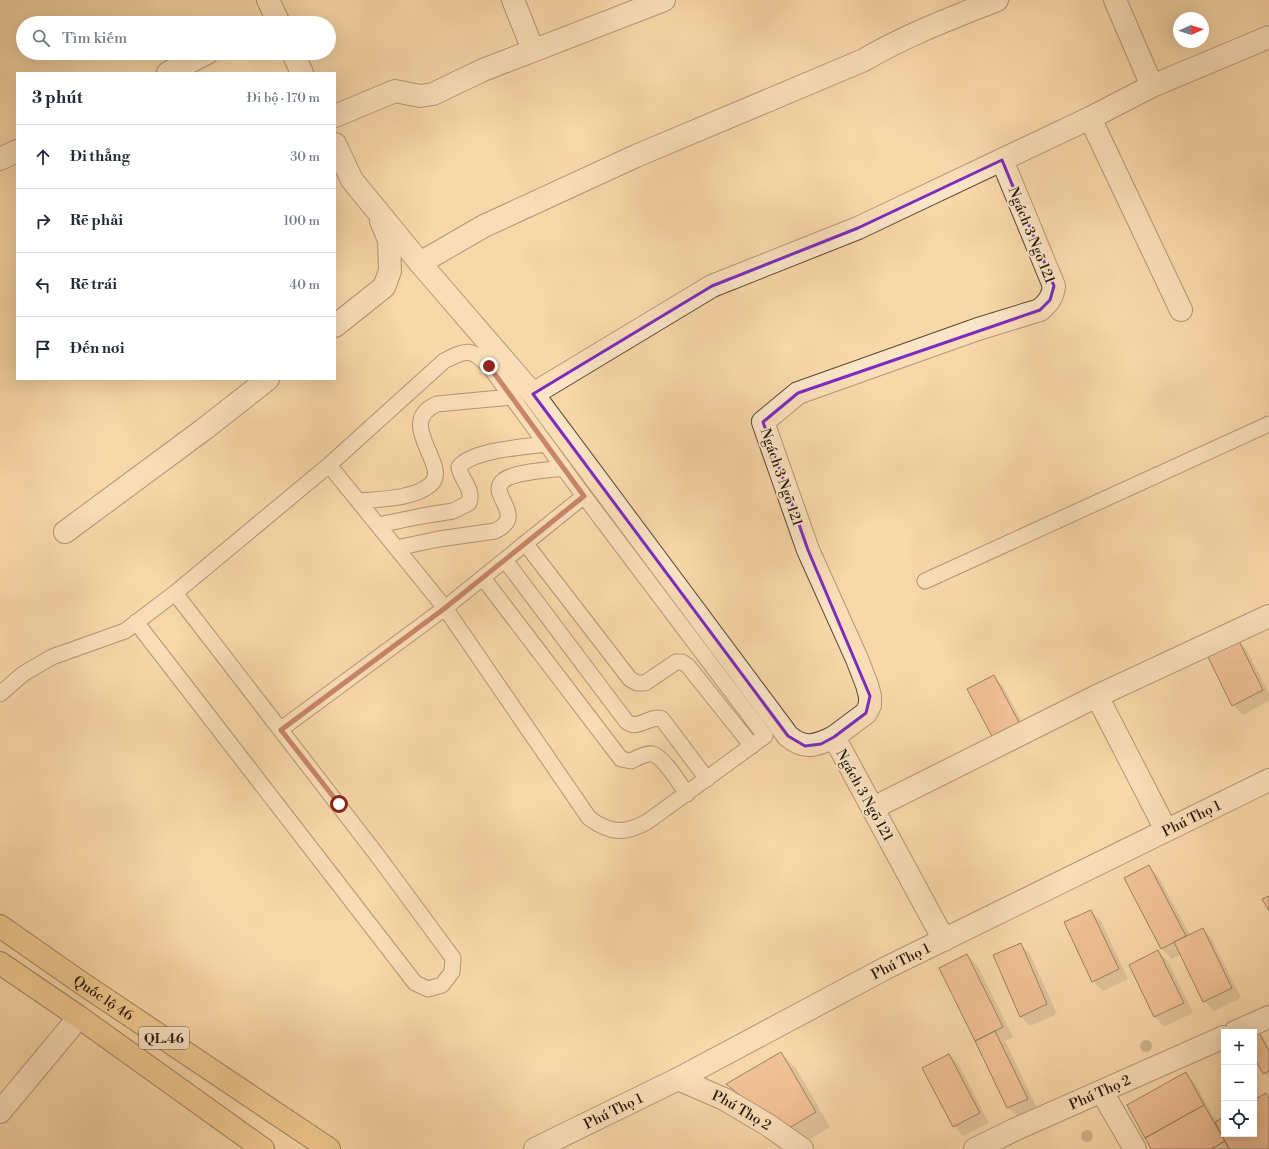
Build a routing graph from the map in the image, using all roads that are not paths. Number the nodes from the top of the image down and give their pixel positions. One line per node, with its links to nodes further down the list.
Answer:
1 (513, 0): 6 (street)
2 (998, 0): 19 (street)
3 (657, 1): 6 (street)
4 (1122, 2): 11 (street)
5 (1269, 37): 11 (street)
6 (533, 50): 12 (street)
7 (193, 60): 9 (street)
8 (296, 60): 10 (street)
9 (170, 72)
10 (302, 72)
11 (1152, 86): 13 (street)
12 (336, 116)
13 (1090, 118): 17 (street); 20 (street)
14 (336, 146): 18 (street)
15 (16, 151): 16 (street)
16 (0, 159)
17 (1002, 160): 23 (street); 45 (street, Ngách 3 Ngõ 121)
18 (376, 209): 19 (street); 21 (street)
19 (420, 263): 23 (street)
20 (1181, 310)
21 (336, 325)
22 (267, 380): 32 (street)
23 (533, 394): 45 (street)
24 (512, 397): 26 (lane); 27 (lane); 30 (lane)
25 (1269, 424): 37 (lane)
26 (546, 444): 28 (lane); 31 (lane)
27 (329, 465): 30 (lane); 38 (lane)
28 (564, 468): 29 (lane); 34 (lane)
29 (584, 496): 33 (lane); 46 (lane)
30 (359, 501): 31 (lane)
31 (378, 525): 34 (lane)
32 (64, 532)
33 (525, 544): 35 (lane); 46 (lane)
34 (396, 548): 39 (lane)
35 (505, 560): 36 (lane); 47 (lane)
36 (483, 578): 39 (lane); 49 (lane)
37 (925, 581)
38 (175, 593): 41 (lane); 44 (lane)
39 (445, 608): 44 (lane); 49 (lane)
40 (1269, 616): 43 (street)
41 (136, 622): 42 (lane); 44 (lane)
42 (0, 694)
43 (1096, 696): 50 (street); 51 (street)
44 (281, 730)
45 (834, 737): 50 (street, Ngách 3 Ngõ 121)
46 (752, 746): 47 (lane)
47 (707, 779): 49 (lane)
48 (1269, 780): 51 (street, Phú Thọ 1)
49 (687, 794)
50 (872, 808): 53 (street, Ngách 3 Ngõ 121)
51 (1166, 830): 53 (street, Phú Thọ 1)
52 (0, 926): 63 (highway, Quốc lộ 46 / QL.46)
53 (944, 940): 59 (street, Phú Thọ 1)
54 (0, 963): 55 (highway, QL.46)
55 (78, 1017): 61 (street); 62 (highway, QL.46)
56 (1269, 1017): 57 (street)
57 (1242, 1029)
58 (1221, 1038): 60 (street, Phú Thọ 2)
59 (678, 1079): 64 (street, Phú Thọ 1); 65 (street, Phú Thọ 2)
60 (1102, 1092): 66 (street, Phú Thọ 2); 67 (street)
61 (0, 1112)
62 (263, 1149)
63 (329, 1149)
64 (535, 1149)
65 (802, 1149)
66 (975, 1149)
67 (1135, 1149)

